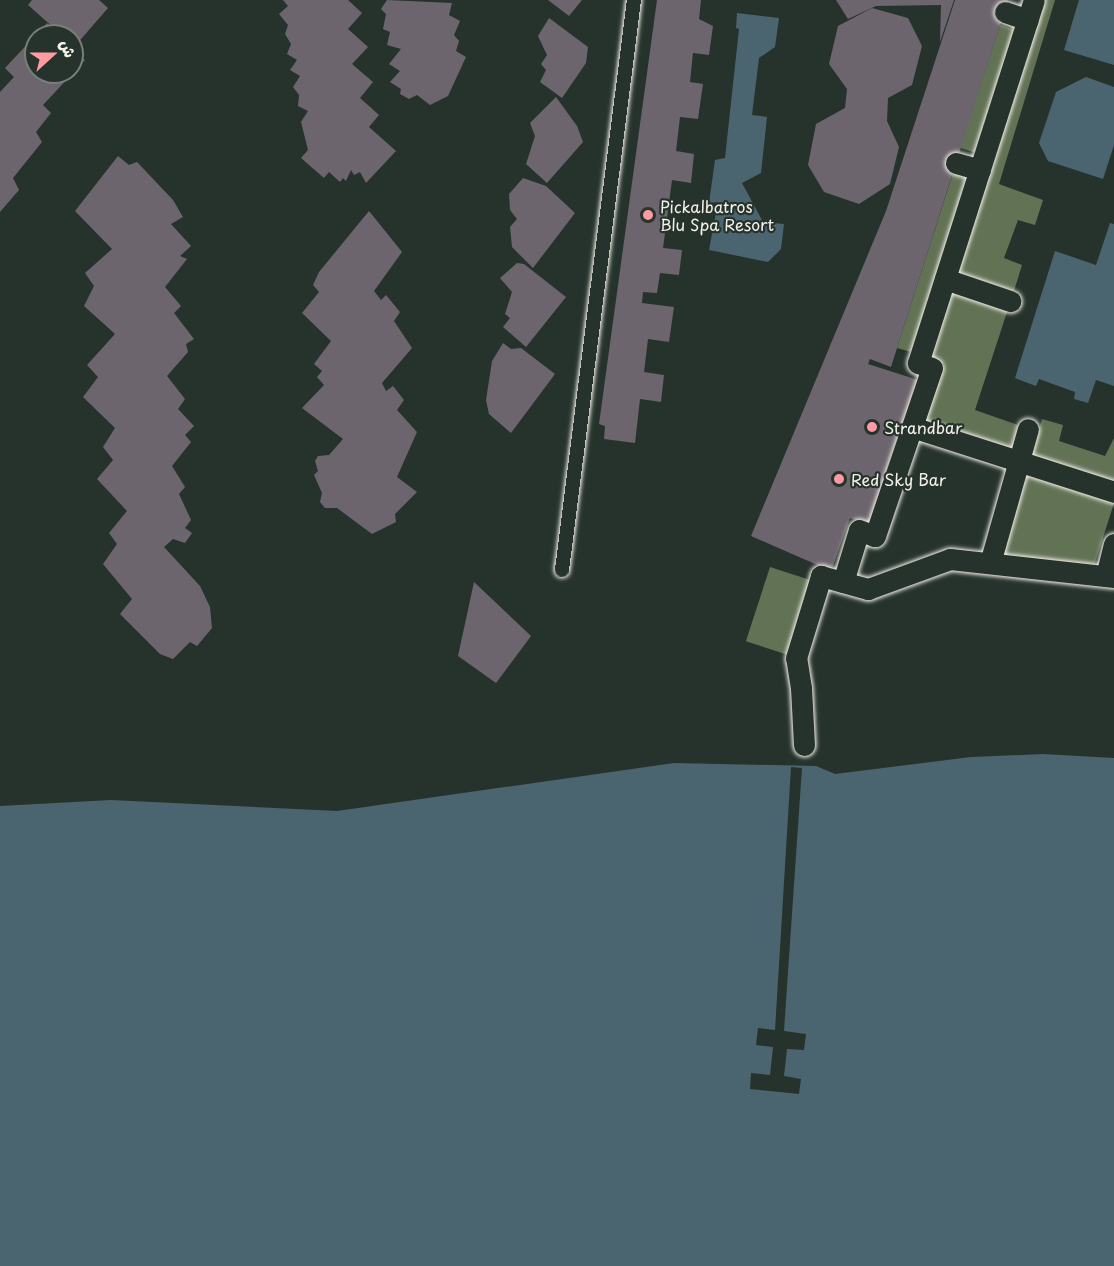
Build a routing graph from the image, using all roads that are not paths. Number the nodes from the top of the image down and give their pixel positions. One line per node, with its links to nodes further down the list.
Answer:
1 (634, 0): 14 (lane)
2 (1031, 10): 3 (street); 5 (street)
3 (1005, 12)
4 (956, 163): 5 (street)
5 (980, 171): 6 (street)
6 (945, 279): 7 (street); 8 (street)
7 (1010, 301)
8 (912, 427): 10 (street); 16 (street)
9 (1028, 429): 10 (street)
10 (1018, 461): 11 (street); 13 (street)
11 (1114, 492)
12 (1114, 544): 15 (street)
13 (990, 563): 15 (street); 16 (street)
14 (562, 570)
15 (1110, 577)
16 (843, 582): 17 (street)
17 (804, 745)

